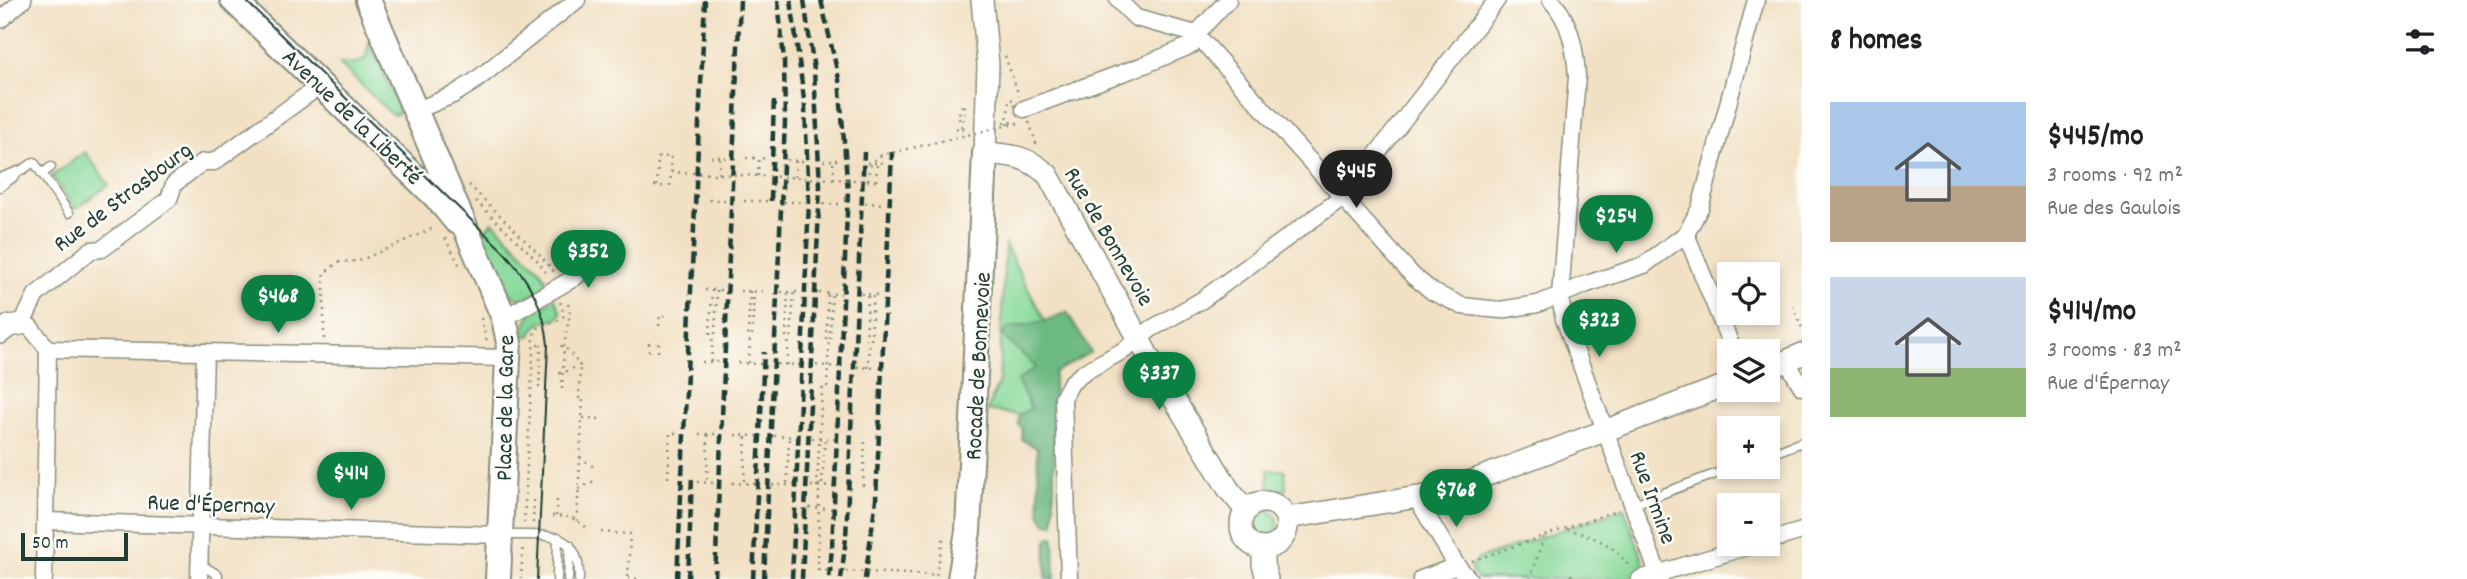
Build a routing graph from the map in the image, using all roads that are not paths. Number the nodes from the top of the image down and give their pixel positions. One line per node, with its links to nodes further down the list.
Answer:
1 (23, 0): 11 (street)
2 (233, 0): 13 (main road, Avenue de la Liberté)
3 (368, 0): 14 (main road)
4 (577, 0): 14 (street)
5 (982, 0): 16 (main road)
6 (1118, 0): 12 (street)
7 (1228, 0): 12 (street)
8 (1497, 0): 22 (street)
9 (1551, 0): 27 (street, Rue Irmine)
10 (1756, 0): 24 (street)
11 (0, 20)
12 (1198, 36): 15 (street); 22 (street)
13 (321, 85): 25 (main road, Avenue de la Liberté); 29 (street, Rue de Strasbourg)
14 (415, 111): 25 (main road)
15 (1019, 114)
16 (985, 153): 31 (main road, Rue de Bonnevoie); 66 (main road, Rocade de Bonnevoie)
17 (51, 167): 19 (lane)
18 (24, 169): 19 (lane); 20 (lane); 21 (lane)
19 (42, 174): 23 (lane)
20 (0, 178)
21 (0, 187)
22 (1343, 197): 27 (street); 31 (street)
23 (69, 213)
24 (1686, 234): 27 (street); 32 (street)
25 (456, 236): 28 (main road, Place de la Gare)
26 (589, 265): 28 (street, Place de la Gare)
27 (1560, 297): 39 (street, Rue Irmine)
28 (504, 318): 35 (main road, Place de la Gare)
29 (22, 324): 30 (main road); 33 (street)
30 (0, 333)
31 (1138, 339): 45 (main road, Rue de Bonnevoie); 67 (street)
32 (1729, 339)
33 (48, 349): 34 (street); 47 (street)
34 (205, 352): 35 (street); 48 (street)
35 (508, 358): 50 (main road, Place de la Gare)
36 (1786, 362): 37 (street)
37 (1802, 387)
38 (1717, 388): 39 (main road)
39 (1606, 430): 43 (main road); 44 (street, Rue Irmine)
40 (1802, 442): 41 (lane)
41 (1780, 450)
42 (1717, 473): 44 (lane)
43 (1417, 499): 46 (main road); 56 (street)
44 (1634, 504): 59 (street, Rue Irmine)
45 (1246, 510): 46 (main road); 54 (main road)
46 (1287, 518): 54 (main road)
47 (46, 521): 48 (street, Rue d'Épernay); 60 (street)
48 (201, 526): 50 (street, Rue d'Épernay); 57 (street)
49 (1802, 531): 52 (street)
50 (500, 535): 51 (lane); 62 (main road, Place de la Gare)
51 (558, 537): 53 (lane); 63 (lane)
52 (1780, 537)
53 (570, 545): 64 (lane); 65 (lane)
54 (1263, 549): 68 (main road)
55 (1719, 556): 59 (street)
56 (1457, 566): 69 (street); 70 (street)
57 (200, 572): 61 (lane)
58 (1637, 575): 59 (street)
59 (1658, 576)
60 (44, 579)
61 (217, 579)
62 (498, 579)
63 (557, 579)
64 (568, 579)
65 (579, 579)
66 (960, 579)
67 (1069, 579)
68 (1268, 579)
69 (1421, 579)
70 (1469, 579)

